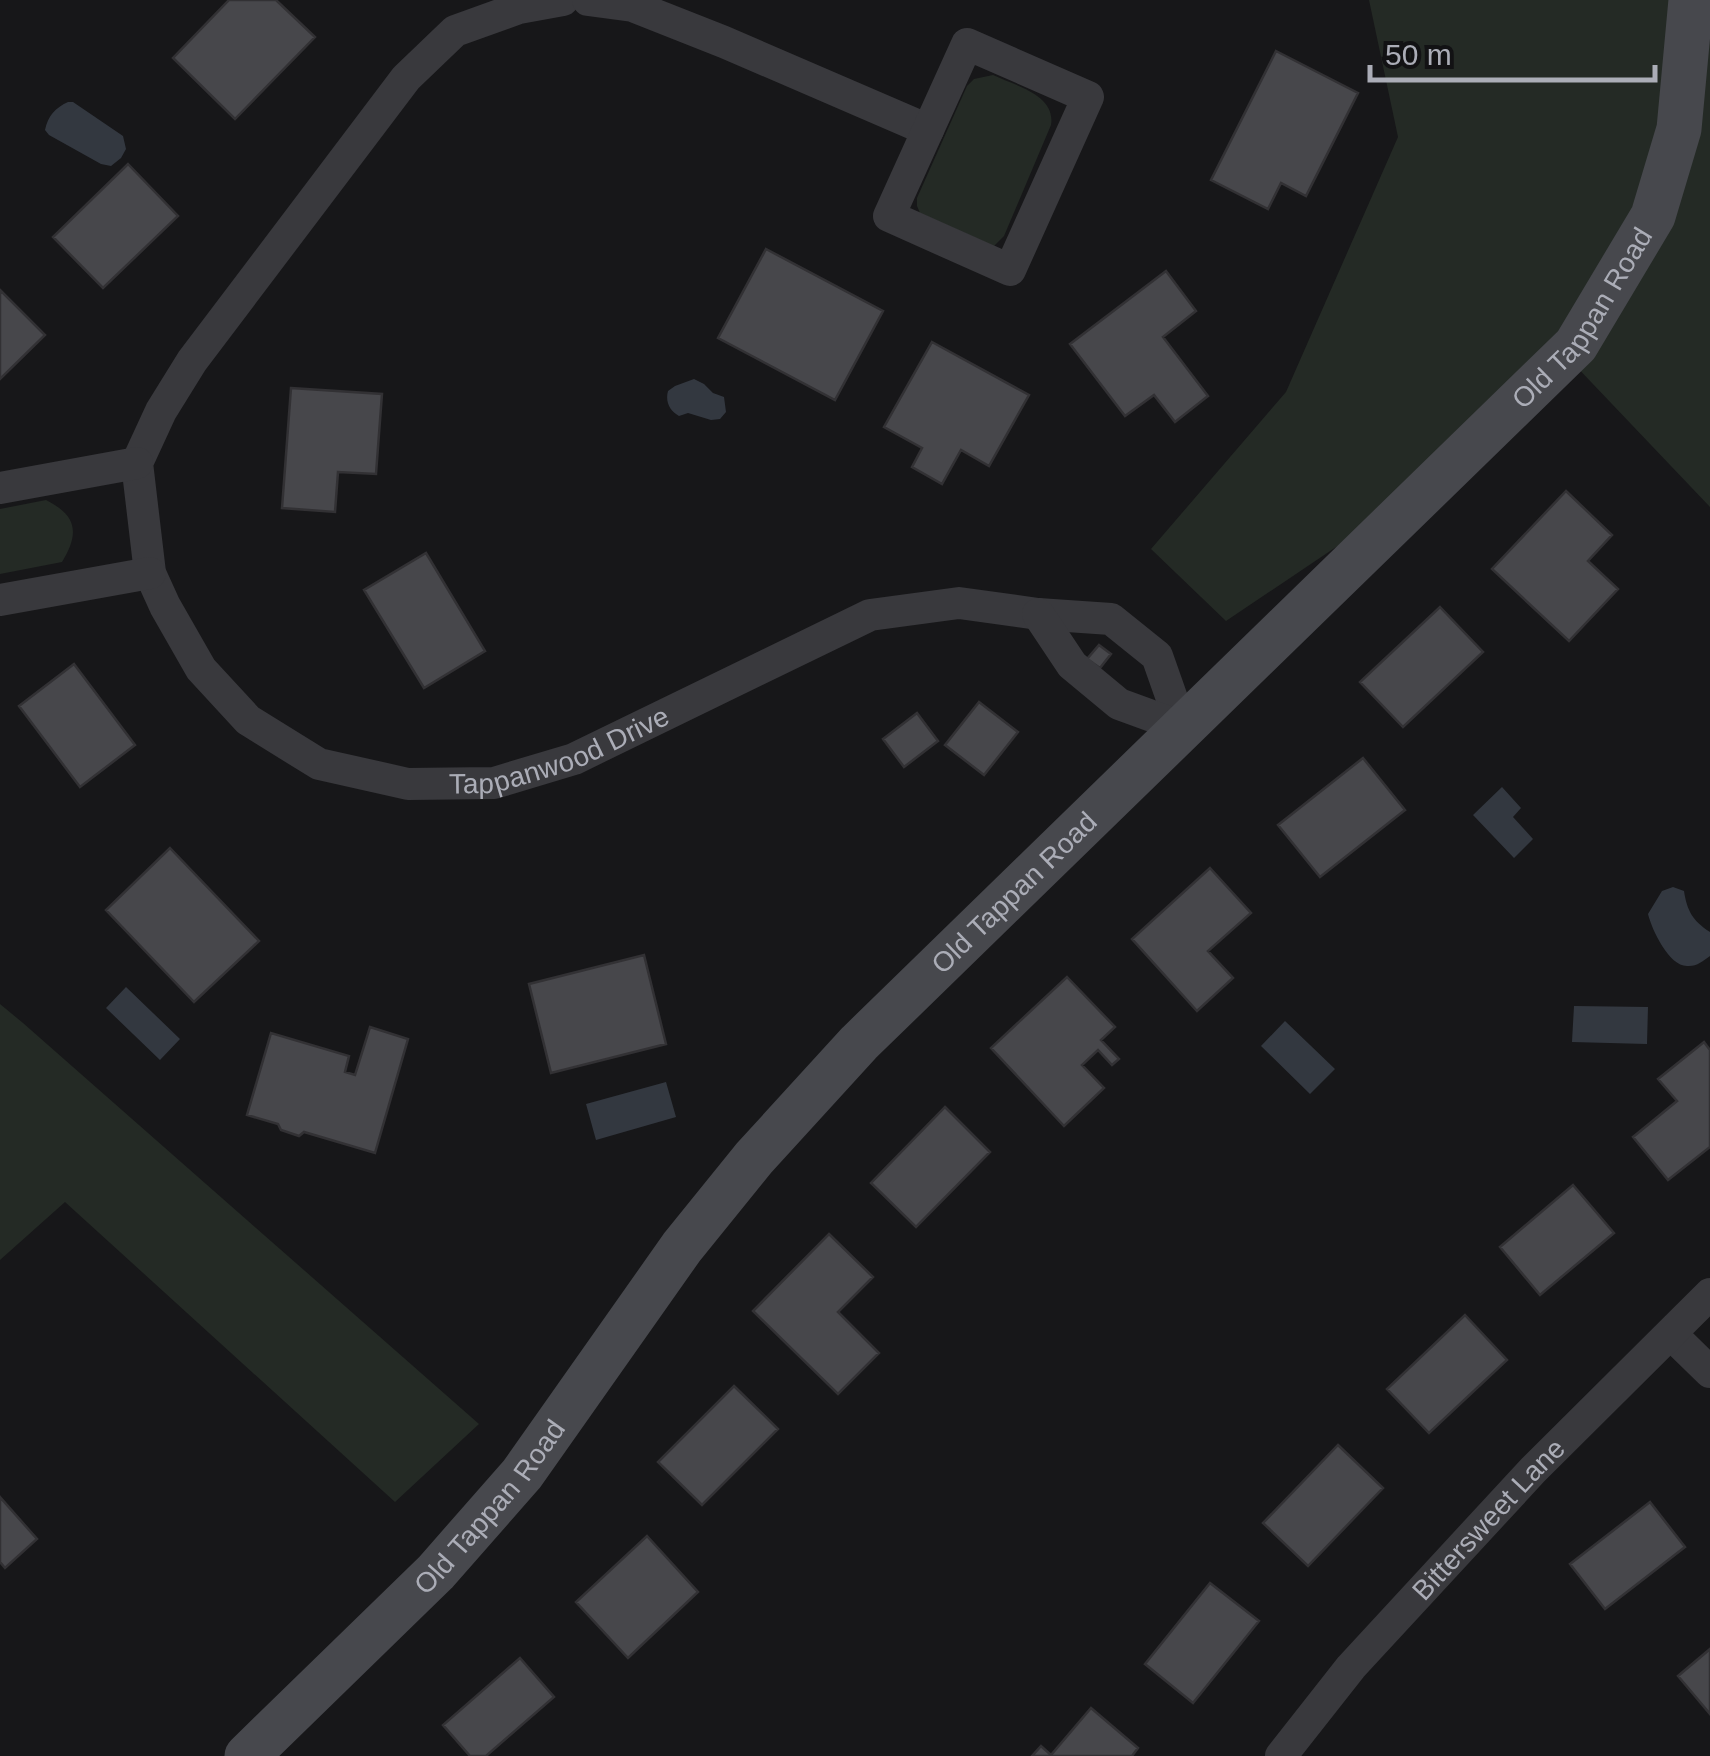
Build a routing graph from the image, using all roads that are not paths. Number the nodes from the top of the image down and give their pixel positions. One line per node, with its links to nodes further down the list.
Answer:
1 (562, 0): 5 (street)
2 (588, 0): 4 (street)
3 (1690, 0): 10 (street, Old Tappan Road)
4 (928, 130): 4 (street)
5 (137, 464): 6 (street); 7 (street, Tappanwood Drive)
6 (0, 488)
7 (150, 573): 8 (street); 9 (street, Tappanwood Drive)
8 (0, 600)
9 (1038, 614): 10 (street); 10 (street, Tappanwood Drive)
10 (1182, 727): 14 (street, Old Tappan Road)
11 (1710, 1294): 12 (street, Bittersweet Lane)
12 (1670, 1334): 13 (street); 15 (street, Bittersweet Lane)
13 (1710, 1372)
14 (248, 1756)
15 (1281, 1756)

